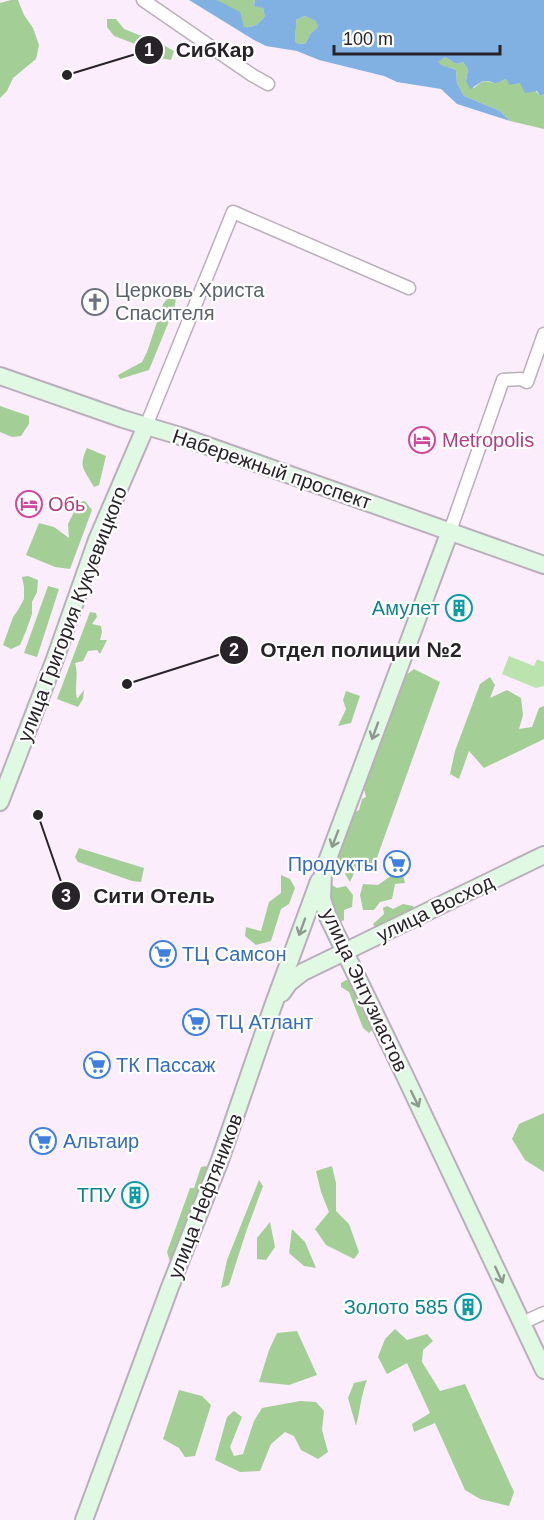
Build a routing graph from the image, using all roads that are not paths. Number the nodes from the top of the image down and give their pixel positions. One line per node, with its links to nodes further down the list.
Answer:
1 (143, 0): 2 (street)
2 (268, 84)
3 (409, 288): 6 (street)
4 (544, 334): 7 (street)
5 (0, 376): 6 (main road, Набережный проспект)
6 (146, 426): 7 (main road, Набережный проспект); 9 (main road, улица Григория Кукуевицкого)
7 (450, 531): 8 (main road, Набережный проспект); 11 (main road, улица Энтузиастов, one-way to 11)
8 (544, 565)
9 (0, 802)
10 (544, 855): 12 (main road, улица Восход)
11 (323, 872): 12 (main road, улица Энтузиастов); 13 (main road, улица Нефтяников, one-way to 13)
12 (345, 951): 13 (main road, улица Восход); 15 (main road, улица Энтузиастов, one-way to 15)
13 (273, 1006): 17 (main road, улица Нефтяников)
14 (544, 1313): 15 (street)
15 (522, 1323): 16 (main road, улица Энтузиастов)
16 (544, 1370)
17 (84, 1520)

